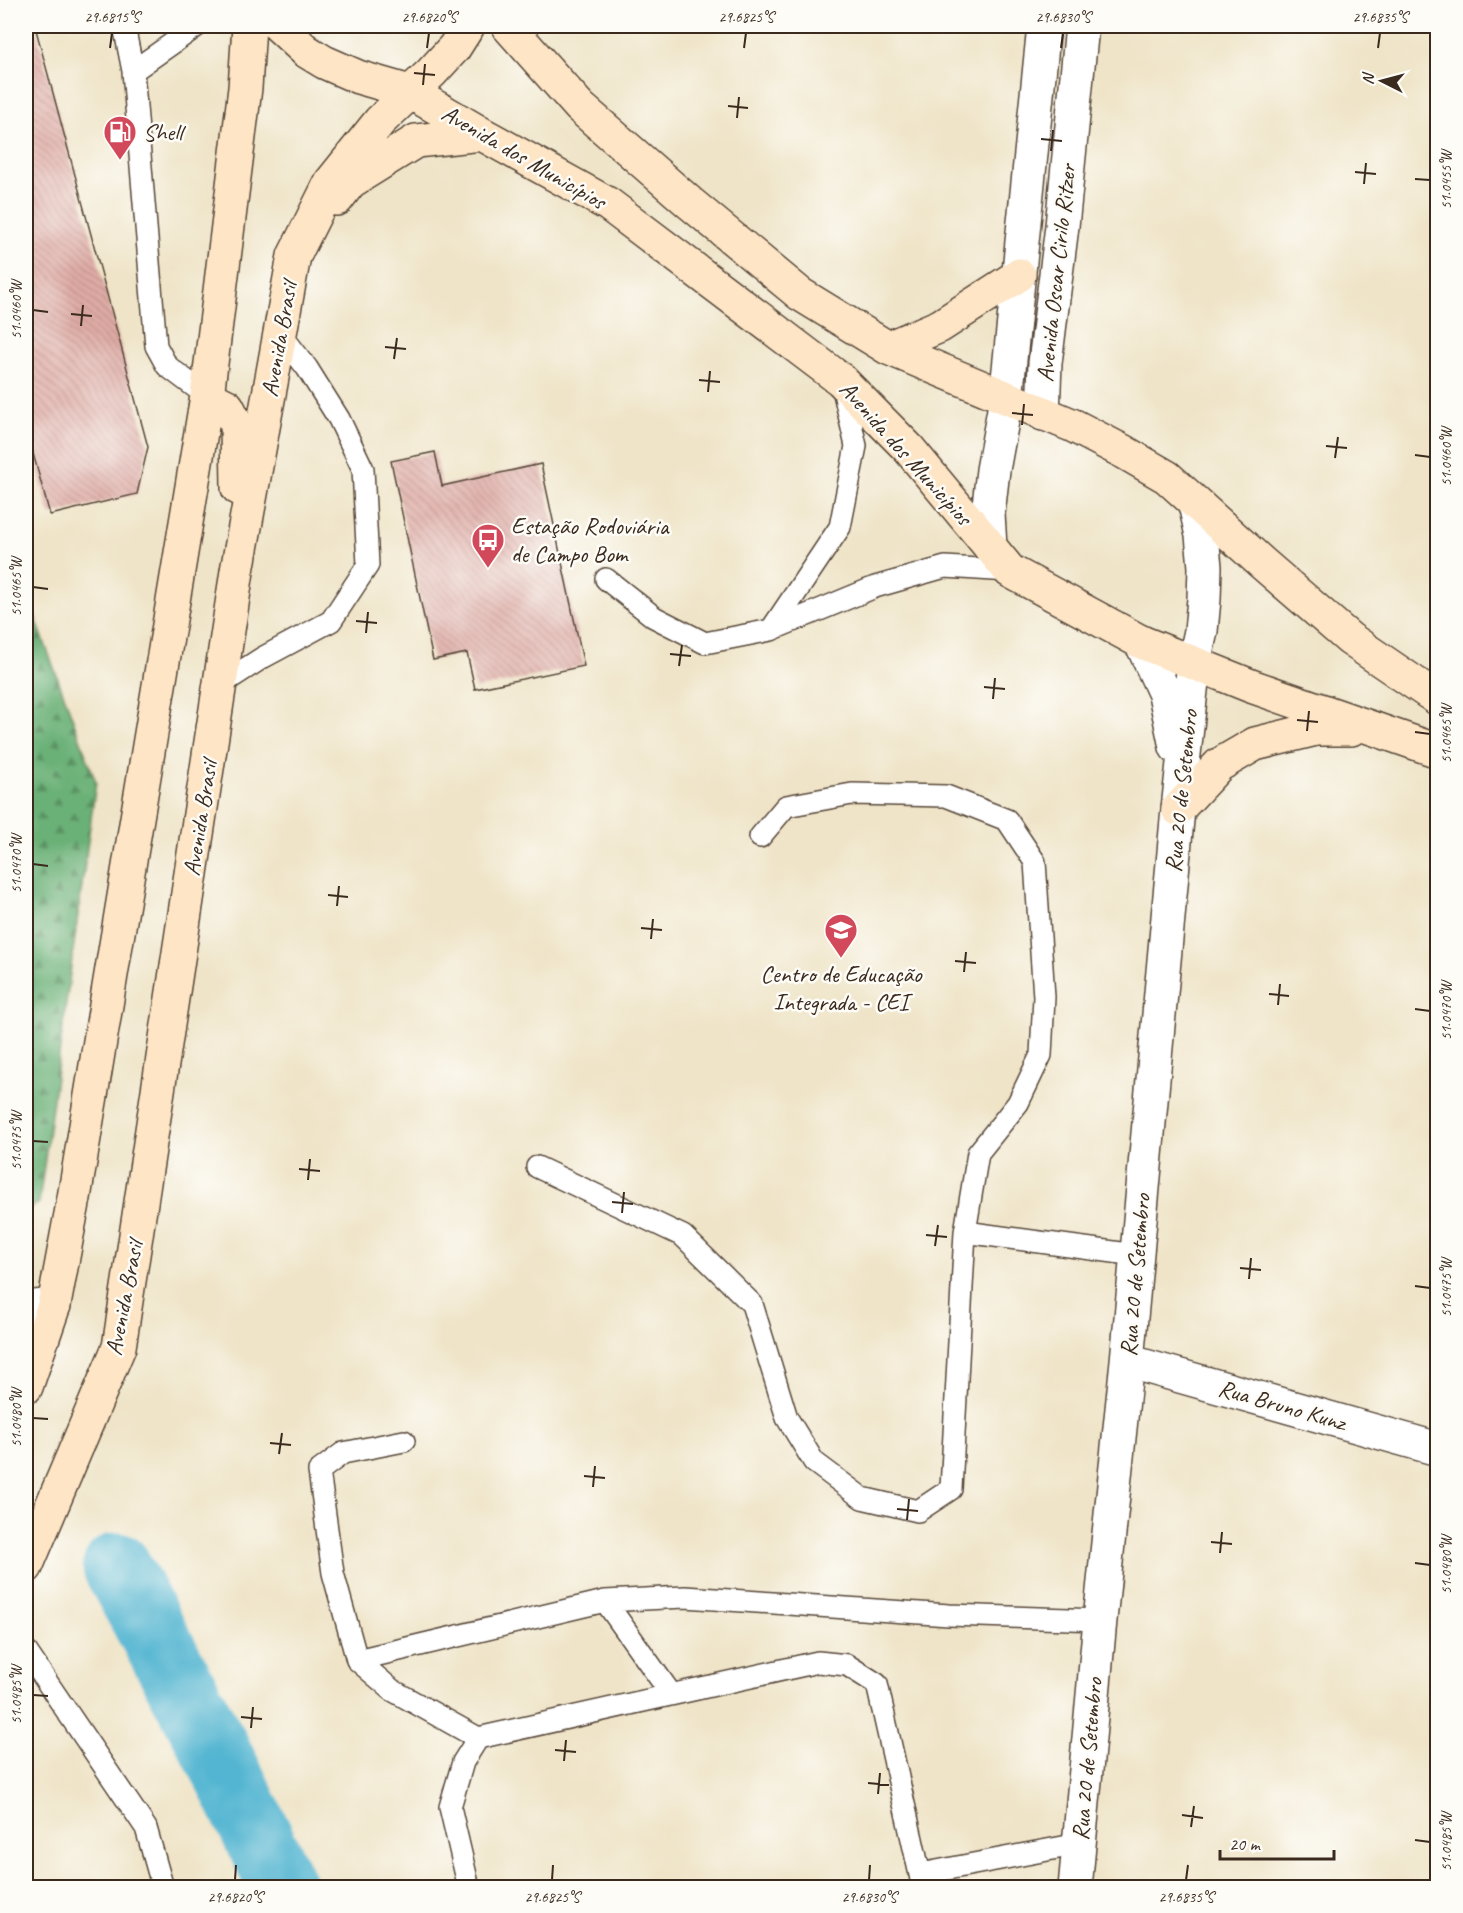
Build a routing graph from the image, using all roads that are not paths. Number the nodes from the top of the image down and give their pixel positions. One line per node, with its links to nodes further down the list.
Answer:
1 (124, 26): 9 (lane)
2 (197, 26): 9 (lane)
3 (249, 26): 21 (main road)
4 (279, 26): 10 (main road, Avenida dos Municípios)
5 (468, 26): 10 (main road, Avenida Brasil)
6 (508, 26): 19 (main road)
7 (1044, 26): 11 (street, Avenida Oscar Cirilo Ritzer)
8 (1082, 26): 12 (street, Avenida Oscar Cirilo Ritzer)
9 (133, 71): 21 (lane)
10 (410, 92): 13 (main road, Avenida dos Municípios); 16 (main road, Avenida Brasil)
11 (1036, 119): 12 (street); 14 (street, Avenida Oscar Cirilo Ritzer)
12 (1072, 123): 15 (street, Avenida Oscar Cirilo Ritzer)
13 (482, 134): 16 (main road); 20 (main road, Avenida dos Municípios)
14 (1025, 221): 15 (street); 17 (street, Avenida Oscar Cirilo Ritzer)
15 (1062, 226): 23 (street, Avenida Oscar Cirilo Ritzer)
16 (294, 256): 18 (main road, Avenida Brasil)
17 (1019, 275): 19 (main road); 22 (street, Avenida Oscar Cirilo Ritzer)
18 (280, 333): 26 (main road, Avenida Brasil); 31 (lane)
19 (888, 348): 22 (main road)
20 (841, 380): 25 (main road, Avenida dos Municípios); 28 (lane)
21 (207, 396): 26 (main road); 40 (main road)
22 (1006, 399): 23 (main road); 25 (street, Avenida Oscar Cirilo Ritzer)
23 (1043, 414): 24 (main road)
24 (1195, 504): 30 (street, Rua 20 de Setembro); 32 (main road)
25 (1000, 559): 28 (lane); 29 (main road, Avenida dos Municípios)
26 (237, 571): 31 (main road, Avenida Brasil)
27 (606, 579): 28 (lane)
28 (771, 630)
29 (1141, 642): 30 (main road, Avenida dos Municípios); 35 (street)
30 (1194, 663): 33 (main road, Avenida dos Municípios); 35 (street, Rua 20 de Setembro)
31 (220, 685): 45 (main road, Avenida Brasil)
32 (1437, 699)
33 (1373, 729): 34 (main road, Avenida dos Municípios); 35 (main road)
34 (1437, 751)
35 (1178, 809): 39 (street, Rua 20 de Setembro)
36 (760, 837): 38 (lane)
37 (537, 1167): 38 (lane)
38 (965, 1232): 39 (lane)
39 (1136, 1255): 41 (street, Rua 20 de Setembro)
40 (40, 1306): 42 (main road)
41 (1127, 1360): 44 (street, Rua Bruno Kunz); 47 (street, Rua 20 de Setembro)
42 (26, 1387)
43 (404, 1441): 49 (lane)
44 (1437, 1449)
45 (26, 1567)
46 (605, 1601): 47 (lane); 49 (lane); 50 (lane)
47 (1100, 1620): 52 (street, Rua 20 de Setembro)
48 (26, 1651): 54 (lane)
49 (357, 1660): 51 (lane)
50 (671, 1694): 51 (lane); 53 (lane)
51 (478, 1738): 55 (lane)
52 (1079, 1845): 53 (lane); 56 (street, Rua 20 de Setembro)
53 (922, 1881)
54 (163, 1887)
55 (469, 1887)
56 (1075, 1887)

